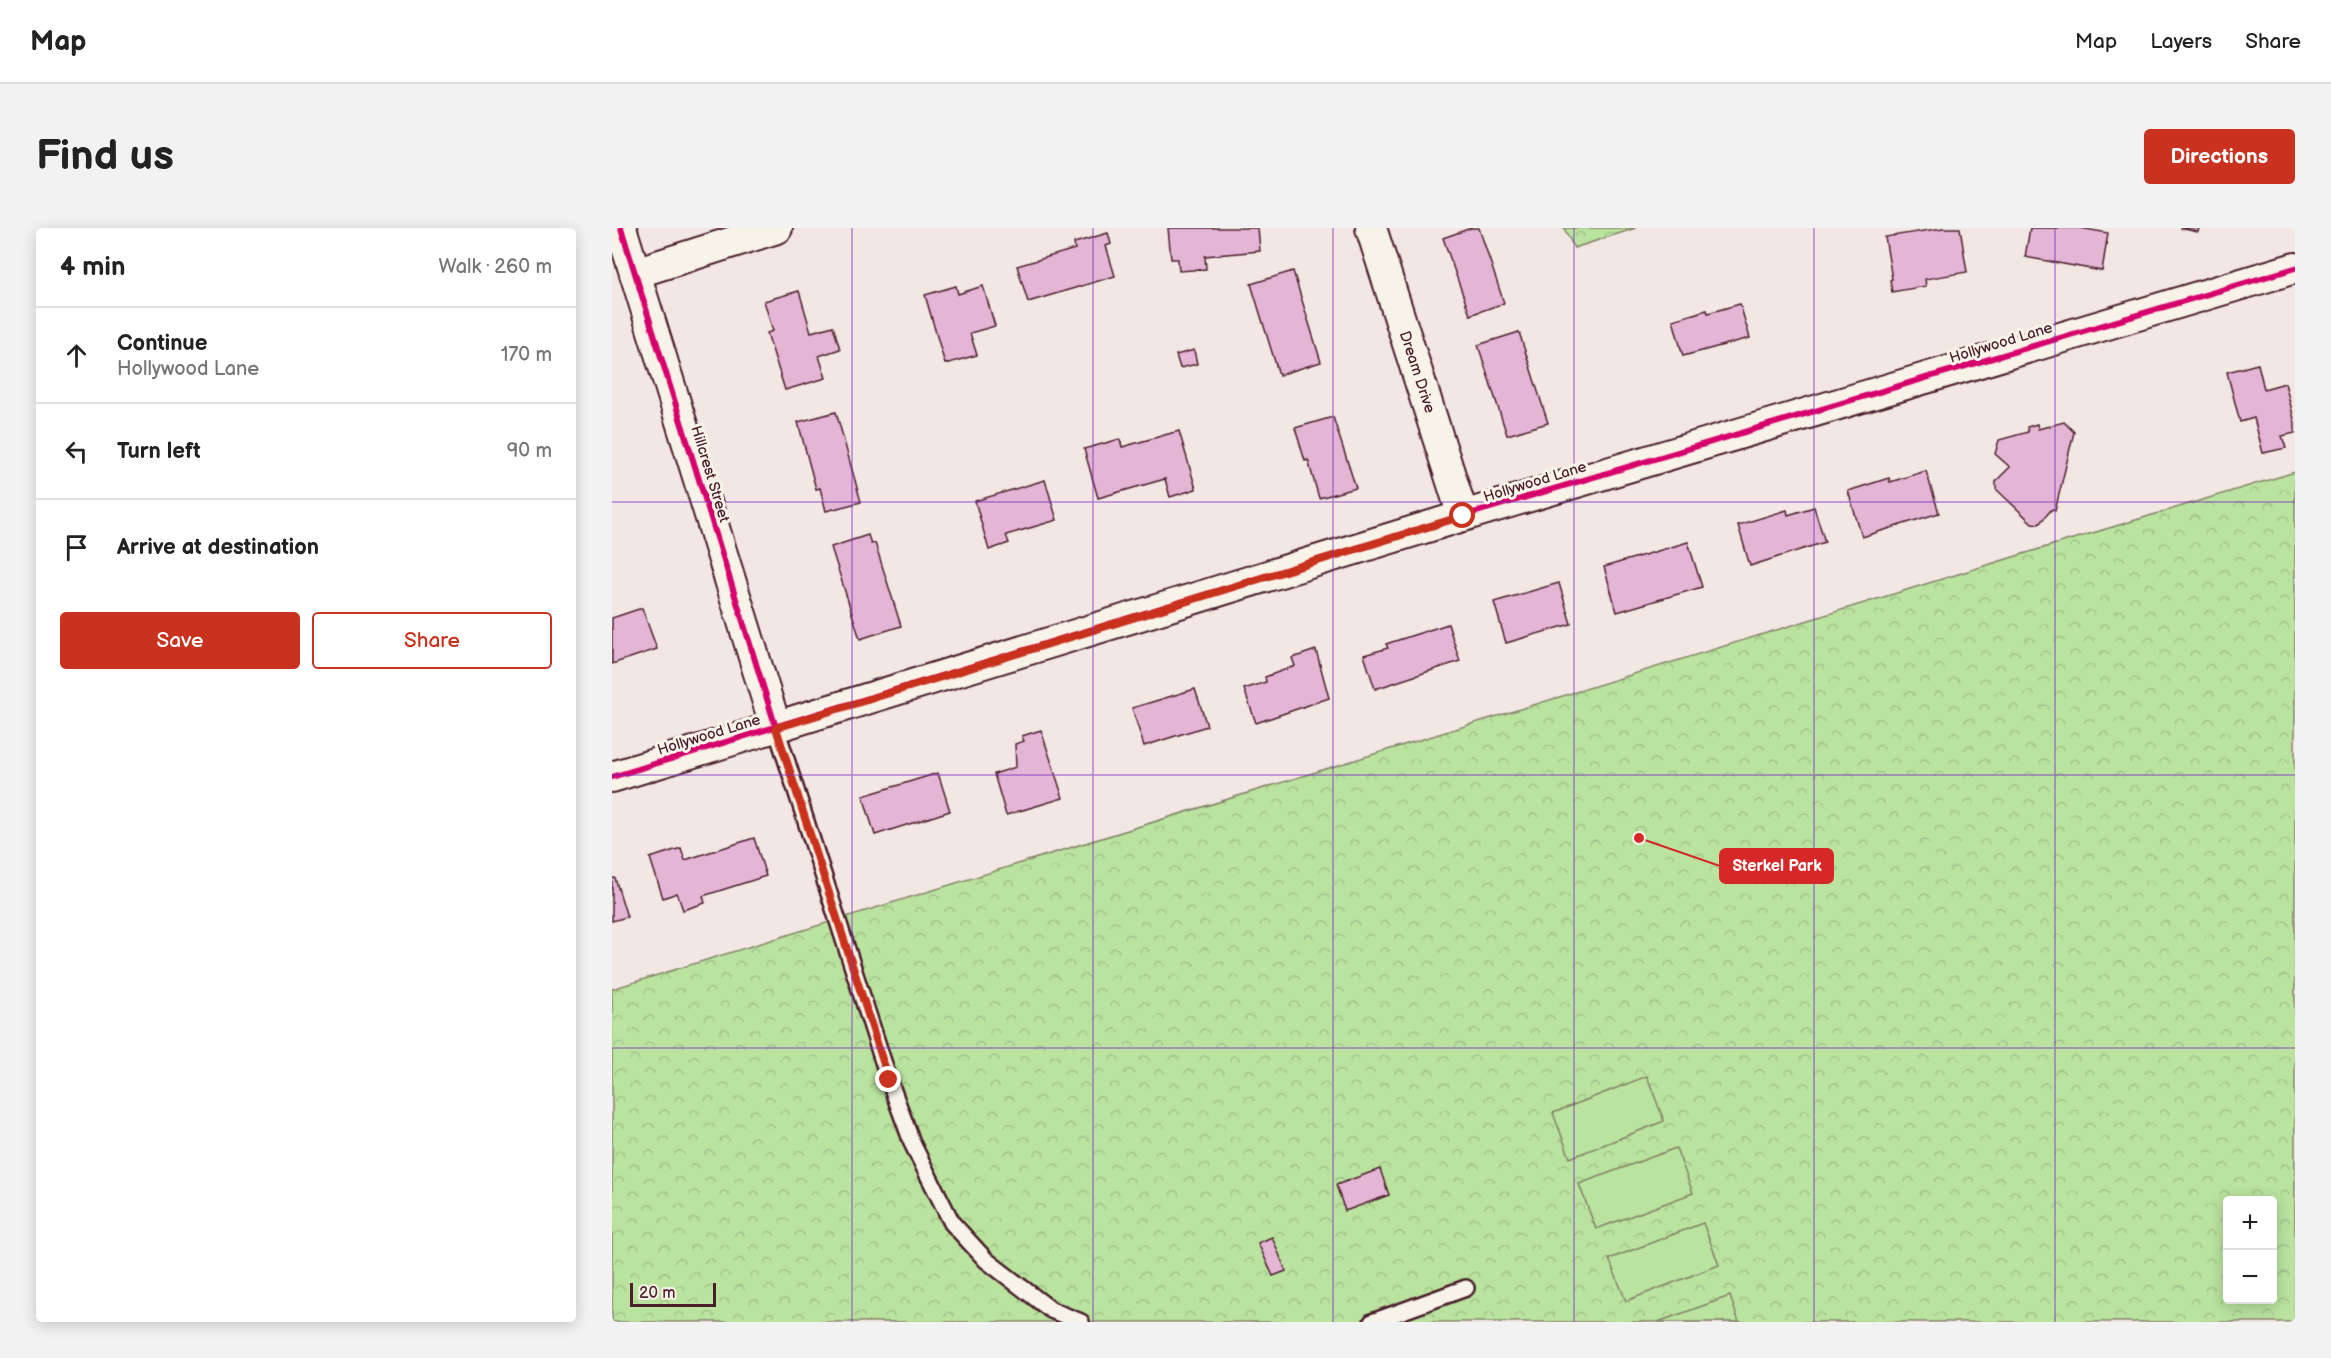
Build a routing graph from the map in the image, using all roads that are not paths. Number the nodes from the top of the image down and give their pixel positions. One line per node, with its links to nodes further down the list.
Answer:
1 (621, 228): 5 (street, Hillcrest Street)
2 (777, 228): 5 (street)
3 (1371, 228): 6 (street, Dream Drive)
4 (2295, 268): 6 (street, Hollywood Lane)
5 (635, 273): 7 (street, Hillcrest Street)
6 (1463, 516): 7 (street, Hollywood Lane)
7 (776, 728): 8 (street, Hollywood Lane); 10 (lane)
8 (612, 777)
9 (1466, 1288): 11 (lane)
10 (1081, 1322)
11 (1372, 1322)

